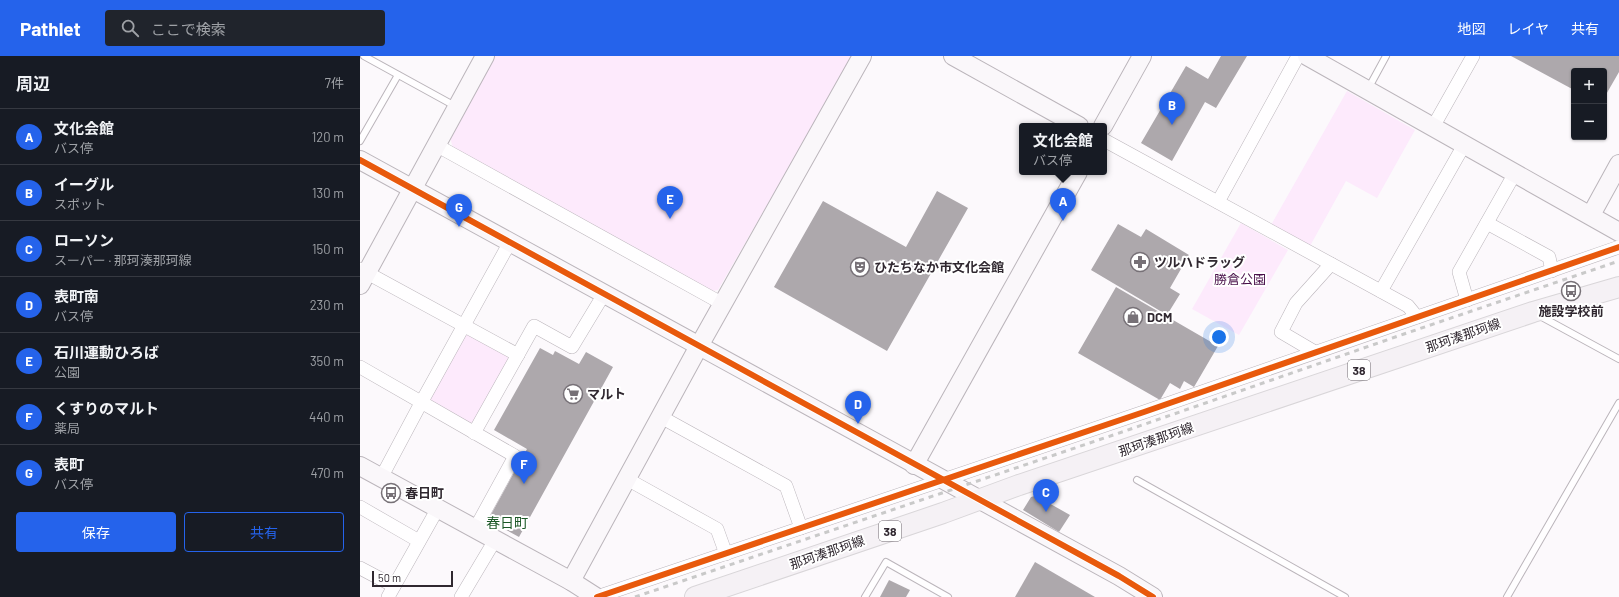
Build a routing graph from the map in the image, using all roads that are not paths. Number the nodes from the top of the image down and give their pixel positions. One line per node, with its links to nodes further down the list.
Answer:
1 (364, 56): 10 (lane)
2 (485, 56): 12 (street)
3 (862, 56): 38 (street)
4 (953, 56): 13 (street)
5 (1142, 56): 14 (street)
6 (1298, 56): 25 (street)
7 (1306, 56): 11 (street)
8 (1386, 56): 11 (lane)
9 (1473, 56): 15 (street)
10 (398, 75): 12 (lane); 16 (lane)
11 (1367, 90): 15 (street)
12 (457, 107): 18 (street)
13 (1075, 123)
14 (1105, 123)
15 (1432, 127): 19 (street)
16 (360, 141)
17 (1107, 142): 25 (street)
18 (436, 145): 24 (street); 38 (street)
19 (1464, 145): 22 (street); 35 (street)
20 (360, 160): 24 (street)
21 (1619, 164): 26 (street)
22 (1516, 173): 26 (street); 27 (street)
23 (1076, 175): 51 (street)
24 (413, 190): 29 (street); 33 (street)
25 (1218, 202): 31 (street)
26 (1591, 215): 28 (street)
27 (1487, 223): 32 (street); 37 (street)
28 (1619, 232)
29 (510, 242): 36 (street); 41 (street)
30 (1619, 247): 32 (street)
31 (1331, 264): 35 (street); 43 (street)
32 (1552, 271): 37 (street)
33 (362, 276): 41 (street)
34 (1619, 287): 39 (main road, 那珂湊那珂線 / 38)
35 (1381, 291): 40 (street)
36 (604, 294): 42 (street); 44 (street)
37 (1467, 300): 40 (street)
38 (723, 304): 42 (street)
39 (1533, 312): 45 (lane); 57 (main road, 那珂湊那珂線 / 38)
40 (1417, 317): 43 (street)
41 (464, 325): 44 (street); 47 (street)
42 (699, 346): 49 (street); 51 (street)
43 (1315, 352): 55 (street)
44 (518, 354): 50 (street)
45 (1619, 359)
46 (360, 367): 47 (street)
47 (421, 403): 50 (street); 53 (street)
48 (1619, 403): 75 (lane)
49 (661, 417): 54 (street); 60 (street)
50 (474, 433): 61 (street)
51 (914, 465): 55 (street)
52 (360, 466): 53 (street)
53 (381, 478): 59 (street)
54 (627, 479): 64 (street); 66 (street)
55 (941, 480): 57 (street); 60 (street)
56 (1137, 480): 74 (lane)
57 (979, 500): 70 (main road, 那珂湊那珂線 / 38); 73 (street)
58 (360, 507): 63 (street)
59 (438, 508): 61 (street); 63 (street)
60 (801, 528): 64 (street)
61 (475, 529): 62 (street)
62 (495, 540): 66 (street); 68 (street)
63 (419, 541): 67 (street)
64 (726, 554): 69 (street)
65 (360, 568): 67 (street)
66 (571, 581): 69 (street)
67 (391, 592)
68 (461, 597)
69 (596, 597)
70 (695, 597)
71 (865, 597): 72 (lane)
72 (948, 597)
73 (1153, 597)
74 (1345, 597)
75 (1507, 597)

